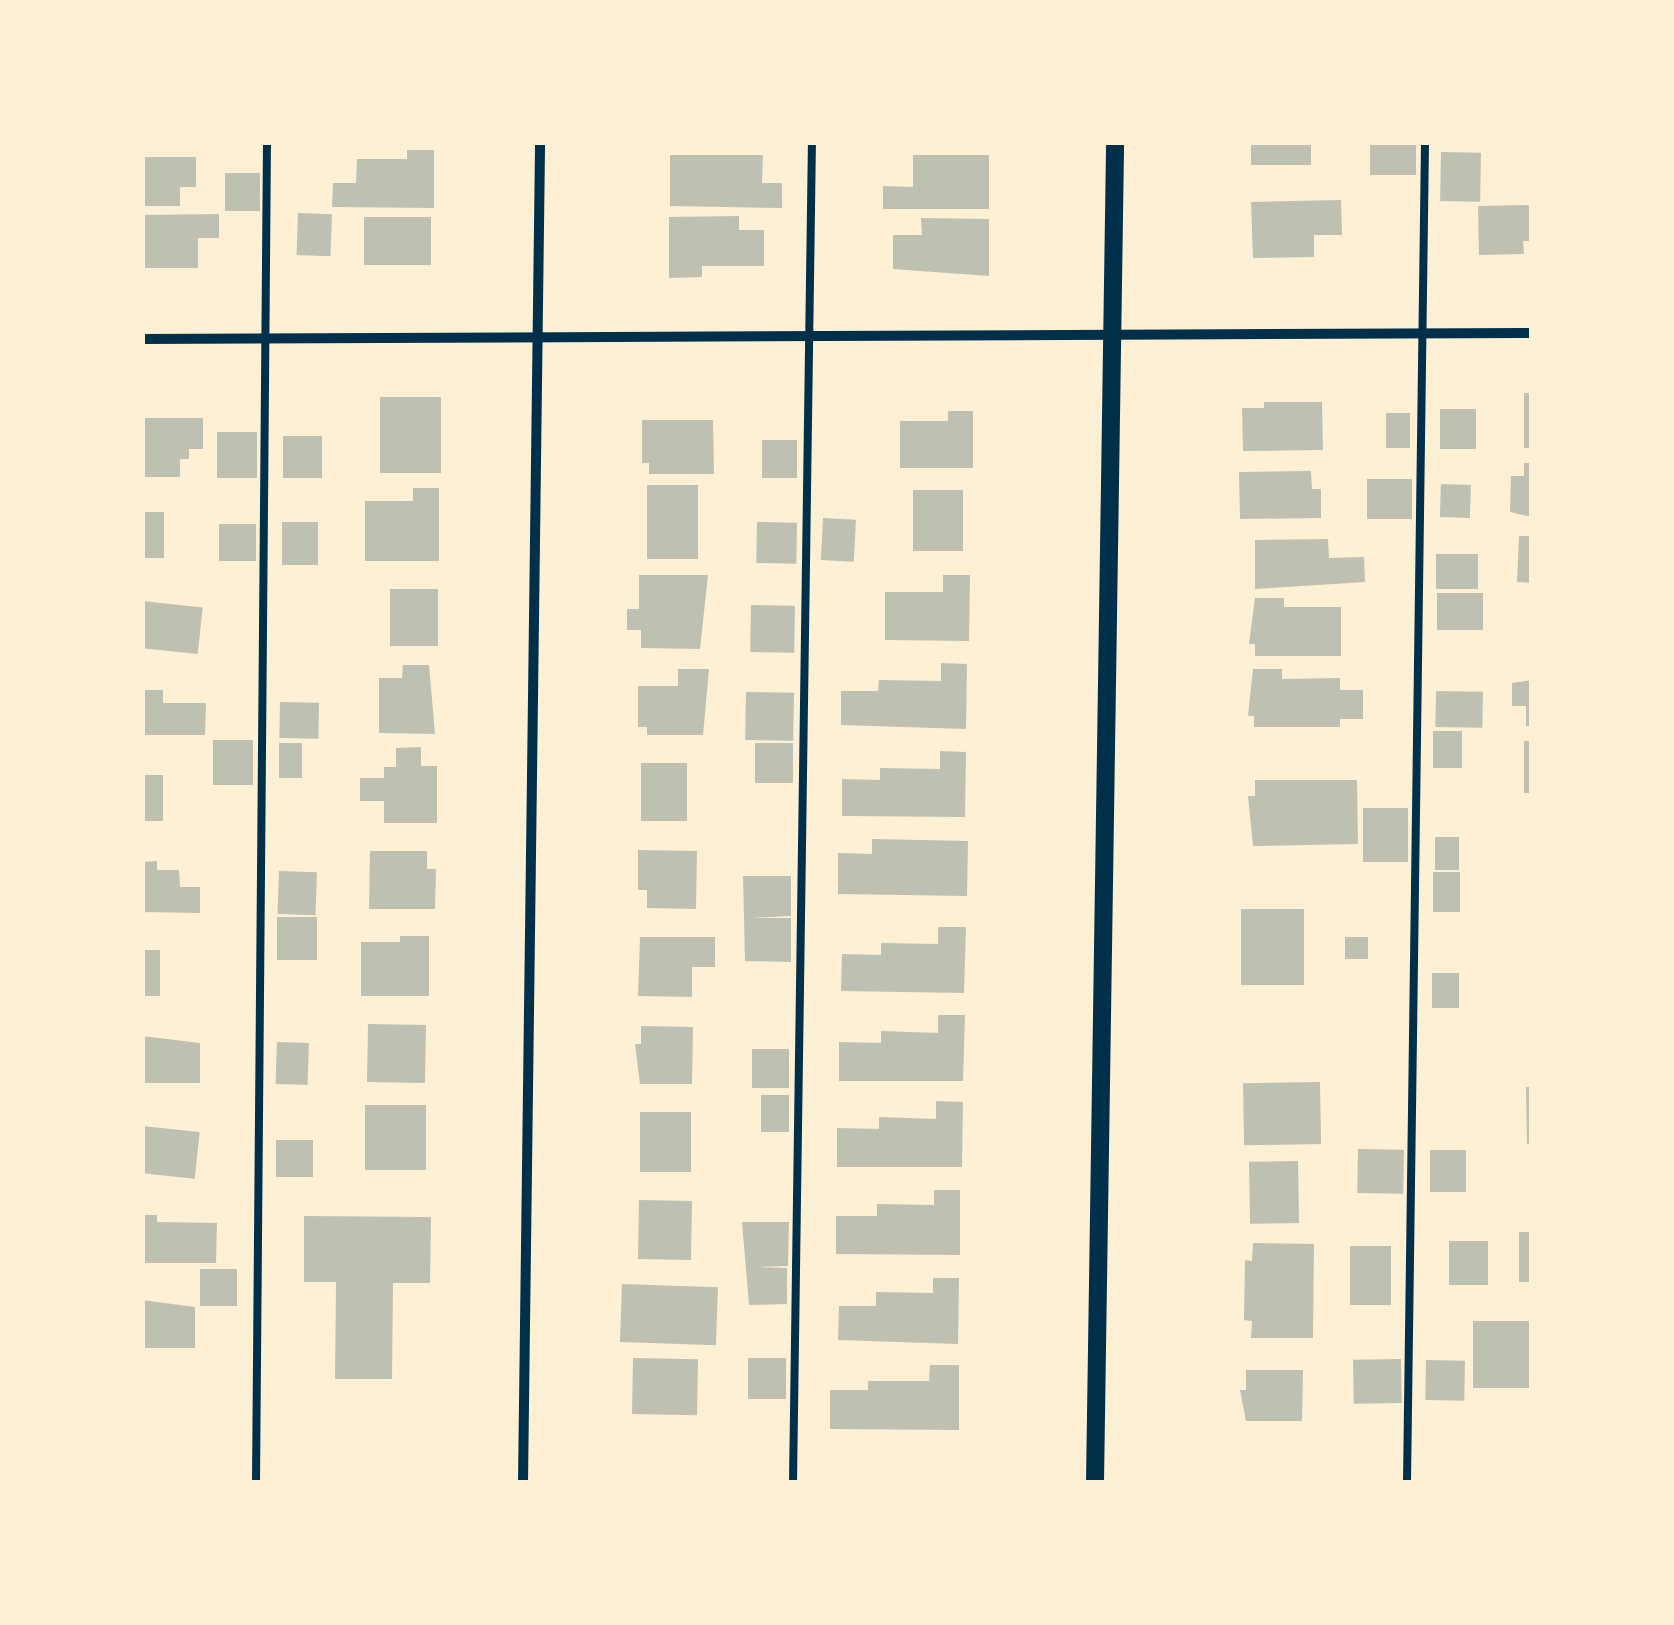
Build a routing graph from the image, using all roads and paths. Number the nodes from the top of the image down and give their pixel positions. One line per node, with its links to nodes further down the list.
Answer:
1 (267, 142): 9 (lane)
2 (540, 142): 10 (street)
3 (812, 142): 11 (lane)
4 (1115, 142): 12 (street)
5 (1424, 142): 7 (lane)
6 (1532, 333): 7 (street)
7 (1422, 335): 12 (street); 17 (lane)
8 (142, 338): 9 (street)
9 (263, 338): 10 (street); 13 (lane)
10 (537, 338): 11 (street); 14 (street)
11 (810, 338): 12 (street); 15 (lane)
12 (1112, 338): 16 (street)
13 (256, 1482)
14 (524, 1482)
15 (794, 1482)
16 (1094, 1482)
17 (1407, 1482)

